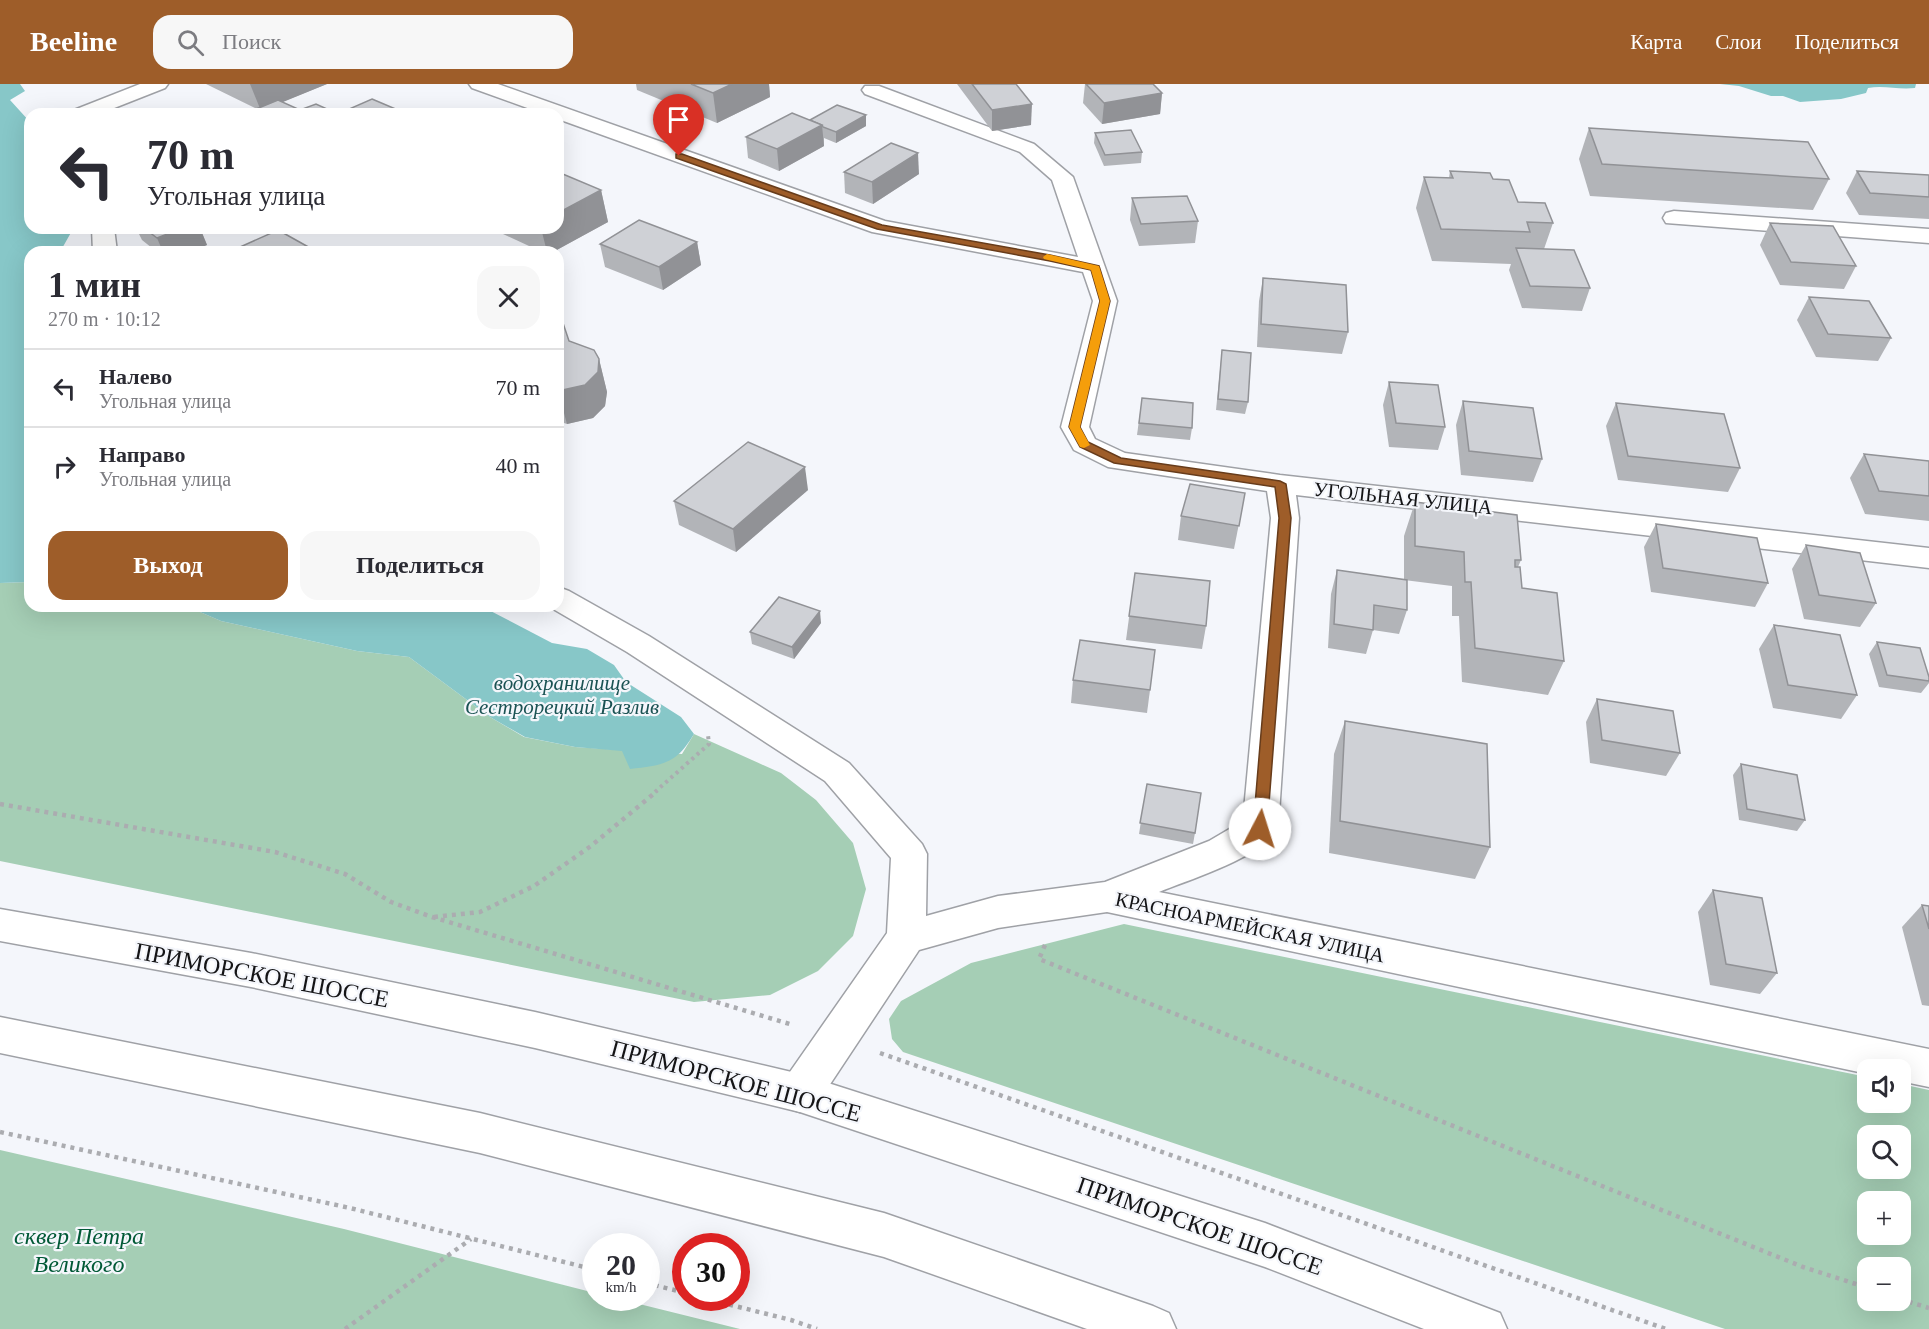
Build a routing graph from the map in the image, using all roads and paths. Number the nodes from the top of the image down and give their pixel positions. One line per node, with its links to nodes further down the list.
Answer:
1 (158, 84): 4 (main road)
2 (479, 84): 5 (main road)
3 (872, 90): 9 (main road, УГОЛЬНАЯ УЛИЦА)
4 (96, 108)
5 (546, 108)
6 (564, 114): 9 (main road)
7 (1674, 218): 8 (main road)
8 (1929, 236)
9 (1095, 268): 10 (main road, УГОЛЬНАЯ УЛИЦА)
10 (1280, 484): 11 (main road, УГОЛЬНАЯ УЛИЦА); 15 (main road)
11 (1929, 558)
12 (564, 601): 19 (main road)
13 (708, 732): 17 (path)
14 (0, 804): 17 (path)
15 (1107, 897): 16 (main road, КРАСНОАРМЕЙСКАЯ УЛИЦА); 22 (main road, КРАСНОАРМЕЙСКАЯ УЛИЦА)
16 (1062, 903): 19 (main road, КРАСНОАРМЕЙСКАЯ УЛИЦА); 27 (path)
17 (432, 917): 21 (path)
18 (0, 925): 23 (main road, ПРИМОРСКОЕ ШОССЕ)
19 (906, 937): 21 (main road)
20 (0, 1035): 33 (main road)
21 (837, 1038): 23 (main road); 35 (path)
22 (1929, 1068)
23 (800, 1093): 34 (main road, ПРИМОРСКОЕ ШОССЕ)
24 (0, 1132): 25 (path)
25 (471, 1239): 26 (path); 31 (path)
26 (582, 1267)
27 (1857, 1284)
28 (1911, 1302): 29 (path)
29 (1929, 1308)
30 (750, 1310): 32 (path)
31 (345, 1329)
32 (817, 1329)
33 (1154, 1329)
34 (1484, 1329)
35 (1666, 1329)

